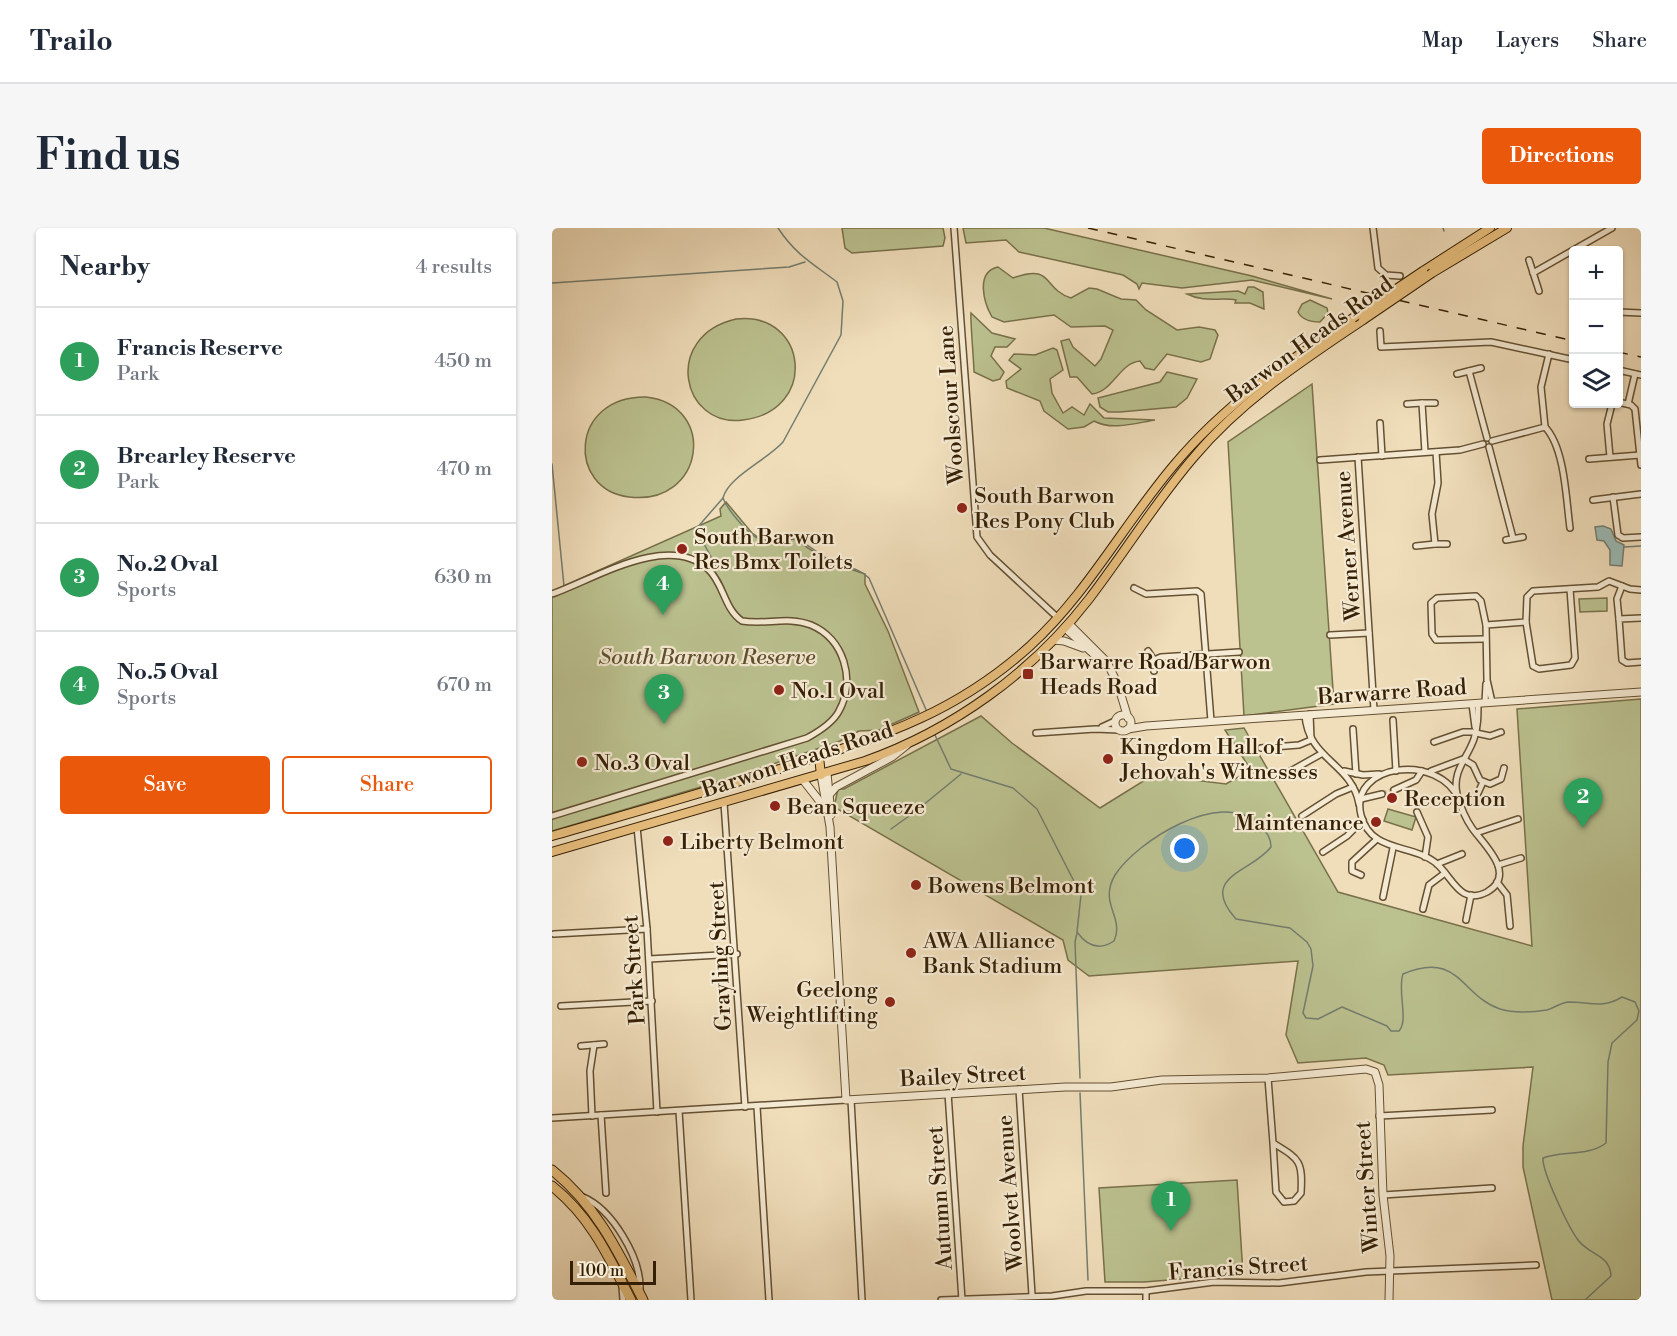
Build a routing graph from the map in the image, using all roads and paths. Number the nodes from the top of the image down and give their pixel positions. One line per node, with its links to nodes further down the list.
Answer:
1 (954, 228): 54 (street, Woolscour Lane)
2 (1373, 228): 8 (street)
3 (1490, 228): 54 (main road, Barwon Heads Road, bridge)
4 (1507, 228): 59 (main road, Barwon Heads Road, bridge)
5 (1612, 228): 7 (street)
6 (1528, 260): 7 (street)
7 (1533, 273): 9 (street)
8 (1400, 276)
9 (1539, 291)
10 (1623, 312): 11 (street)
11 (1641, 313)
12 (1380, 331): 13 (street)
13 (1382, 347): 14 (street); 15 (street)
14 (1374, 348)
15 (1549, 354): 16 (street); 29 (street)
16 (1569, 359)
17 (1481, 368): 18 (street)
18 (1469, 371): 20 (street); 30 (street)
19 (1623, 371): 21 (street)
20 (1457, 374)
21 (1638, 374): 26 (street)
22 (1435, 402): 25 (street)
23 (1623, 403): 26 (street)
24 (1407, 404): 25 (street)
25 (1422, 404): 31 (street)
26 (1631, 405): 33 (street)
27 (1611, 408): 36 (street)
28 (1380, 423): 34 (street)
29 (1545, 427): 30 (street); 43 (street)
30 (1488, 443): 32 (street); 44 (street)
31 (1425, 452): 32 (street); 34 (street)
32 (1436, 452): 46 (street)
33 (1640, 455): 36 (street); 39 (street)
34 (1382, 456): 35 (street)
35 (1358, 457): 38 (street); 60 (street, Werner Avenue)
36 (1610, 458): 37 (street)
37 (1589, 459)
38 (1320, 460)
39 (1641, 465)
40 (1641, 494): 41 (street)
41 (1614, 497): 42 (street); 45 (street)
42 (1593, 500)
43 (1570, 528)
44 (1523, 537)
45 (1641, 537)
46 (1435, 544): 47 (street); 48 (street)
47 (1447, 544)
48 (1416, 546)
49 (1622, 586): 51 (street); 52 (street); 56 (street)
50 (1134, 588): 66 (street)
51 (1570, 589): 57 (street); 57 (street)
52 (1641, 590)
53 (552, 594): 119 (street)
54 (1058, 618): 59 (main road); 96 (main road, Barwon Heads Road)
55 (1641, 618): 56 (street)
56 (1619, 619): 69 (street)
57 (1526, 622): 58 (street)
58 (1486, 624): 62 (street); 62 (street)
59 (1067, 626): 63 (main road, Barwon Heads Road); 67 (street); 71 (street)
60 (1369, 633): 61 (street, Werner Avenue); 75 (street, Werner Avenue)
61 (1330, 635)
62 (1484, 639): 74 (street)
63 (1053, 640): 67 (street); 90 (main road, Barwon Heads Road)
64 (1148, 651): 68 (street)
65 (1239, 652): 66 (street)
66 (1206, 654): 68 (street); 80 (street)
67 (1096, 656): 71 (street)
68 (1154, 660): 70 (street)
69 (1641, 662)
70 (1154, 671)
71 (1113, 673): 72 (street)
72 (1119, 690): 77 (street); 78 (street)
73 (1641, 693): 74 (street, Barwarre Road)
74 (1482, 703): 75 (street, Barwarre Road); 86 (street)
75 (1374, 710): 76 (street, Barwarre Road)
76 (1307, 715): 80 (street, Barwarre Road); 91 (street)
77 (1117, 719): 78 (street, Barwarre Road); 82 (street); 85 (street)
78 (1129, 719): 81 (street, Barwarre Road); 83 (street)
79 (1393, 720): 100 (street)
80 (1211, 721): 81 (street, Barwarre Road)
81 (1146, 726): 83 (street, Barwarre Road)
82 (1095, 729): 85 (street); 88 (street)
83 (1128, 729): 85 (street, Barwarre Road)
84 (1353, 729): 103 (street)
85 (1119, 730)
86 (1476, 732): 89 (street); 92 (street); 97 (street)
87 (1501, 732): 89 (street)
88 (1036, 733)
89 (1491, 736): 93 (street)
90 (915, 739): 102 (main road, Barwon Heads Road); 111 (street)
91 (1311, 740): 94 (street); 95 (street)
92 (1434, 742)
93 (1494, 743)
94 (1261, 748)
95 (1321, 754): 98 (street); 105 (street)
96 (819, 757): 102 (main road); 126 (main road, Barwon Heads Road)
97 (1463, 759): 101 (street); 107 (street); 114 (street)
98 (1337, 767): 103 (street); 108 (street)
99 (1504, 768): 107 (street)
100 (1396, 771): 101 (street); 104 (street)
101 (1424, 771): 109 (street); 114 (street)
102 (824, 774): 106 (main road, Barwon Heads Road); 111 (street); 116 (street)
103 (1356, 774): 104 (street)
104 (1382, 774): 113 (street)
105 (1280, 777)
106 (803, 780): 115 (main road, Barwon Heads Road); 116 (street)
107 (1483, 782): 110 (street)
108 (1353, 787): 117 (street); 120 (street)
109 (1394, 790)
110 (1478, 793)
111 (831, 794): 124 (street)
112 (1382, 794): 113 (street)
113 (1361, 799): 117 (street)
114 (1460, 801): 125 (street)
115 (724, 803): 123 (main road, Barwon Heads Road); 146 (street, Grayling Street)
116 (825, 805): 124 (street)
117 (1360, 809): 122 (street)
118 (1417, 812): 132 (street)
119 (552, 816)
120 (1302, 816)
121 (1518, 819): 125 (street)
122 (1363, 820): 127 (street); 130 (street)
123 (637, 826): 129 (main road, Barwon Heads Road); 144 (street, Park Street)
124 (830, 827): 157 (street)
125 (1476, 833): 135 (street)
126 (552, 836)
127 (1377, 839): 128 (street); 137 (street)
128 (1393, 848): 132 (street); 140 (street)
129 (552, 852)
130 (1323, 852)
131 (1462, 854): 134 (street)
132 (1425, 857): 134 (street)
133 (1521, 858): 135 (street)
134 (1437, 864): 136 (street)
135 (1498, 865): 138 (street)
136 (1445, 873): 139 (street); 141 (street)
137 (1360, 875)
138 (1497, 882): 139 (street); 143 (street)
139 (1472, 896): 142 (street)
140 (1383, 897)
141 (1423, 909)
142 (1466, 920)
143 (1510, 926)
144 (647, 929): 145 (street); 147 (street, Park Street)
145 (554, 934)
146 (736, 954): 147 (street); 158 (street, Grayling Street)
147 (649, 959): 148 (street, Park Street)
148 (652, 1000): 149 (street); 162 (street, Park Street)
149 (561, 1006)
150 (604, 1044): 151 (street)
151 (594, 1045): 152 (street); 163 (street)
152 (581, 1046)
153 (1375, 1072): 154 (street, Bailey Street); 165 (street, Winter Street)
154 (1268, 1078): 155 (street, Bailey Street); 167 (street)
155 (1019, 1089): 156 (street, Bailey Street); 177 (street, Woolvet Avenue)
156 (948, 1093): 157 (street, Bailey Street); 179 (street, Autumn Street)
157 (849, 1100): 159 (street, Bailey Street); 184 (street)
158 (745, 1107): 159 (street, Bailey Street); 161 (street, Bailey Street)
159 (757, 1107): 183 (street)
160 (1492, 1110): 165 (street)
161 (679, 1111): 162 (street, Bailey Street); 182 (street)
162 (657, 1112): 164 (street, Bailey Street)
163 (592, 1116): 164 (street, Bailey Street); 166 (street, Bailey Street)
164 (601, 1116): 171 (street)
165 (1379, 1116): 172 (street, Winter Street)
166 (552, 1118)
167 (1273, 1143): 167 (street)
168 (552, 1170): 178 (highway)
169 (552, 1186): 175 (highway)
170 (1492, 1188): 172 (street)
171 (606, 1193)
172 (1383, 1195): 174 (street, Winter Street)
173 (1536, 1265): 174 (street, Francis Street)
174 (1388, 1272): 176 (street, Francis Street); 187 (street, Winter Street)
175 (622, 1282): 180 (street); 181 (highway)
176 (1146, 1291): 177 (street, Francis Street); 186 (street)
177 (1032, 1295): 179 (street, Francis Street)
178 (640, 1298)
179 (962, 1299): 185 (street, Francis Street)
180 (623, 1300)
181 (630, 1300)
182 (691, 1300)
183 (769, 1300)
184 (862, 1300)
185 (941, 1300)
186 (1146, 1300)
187 (1389, 1300)

